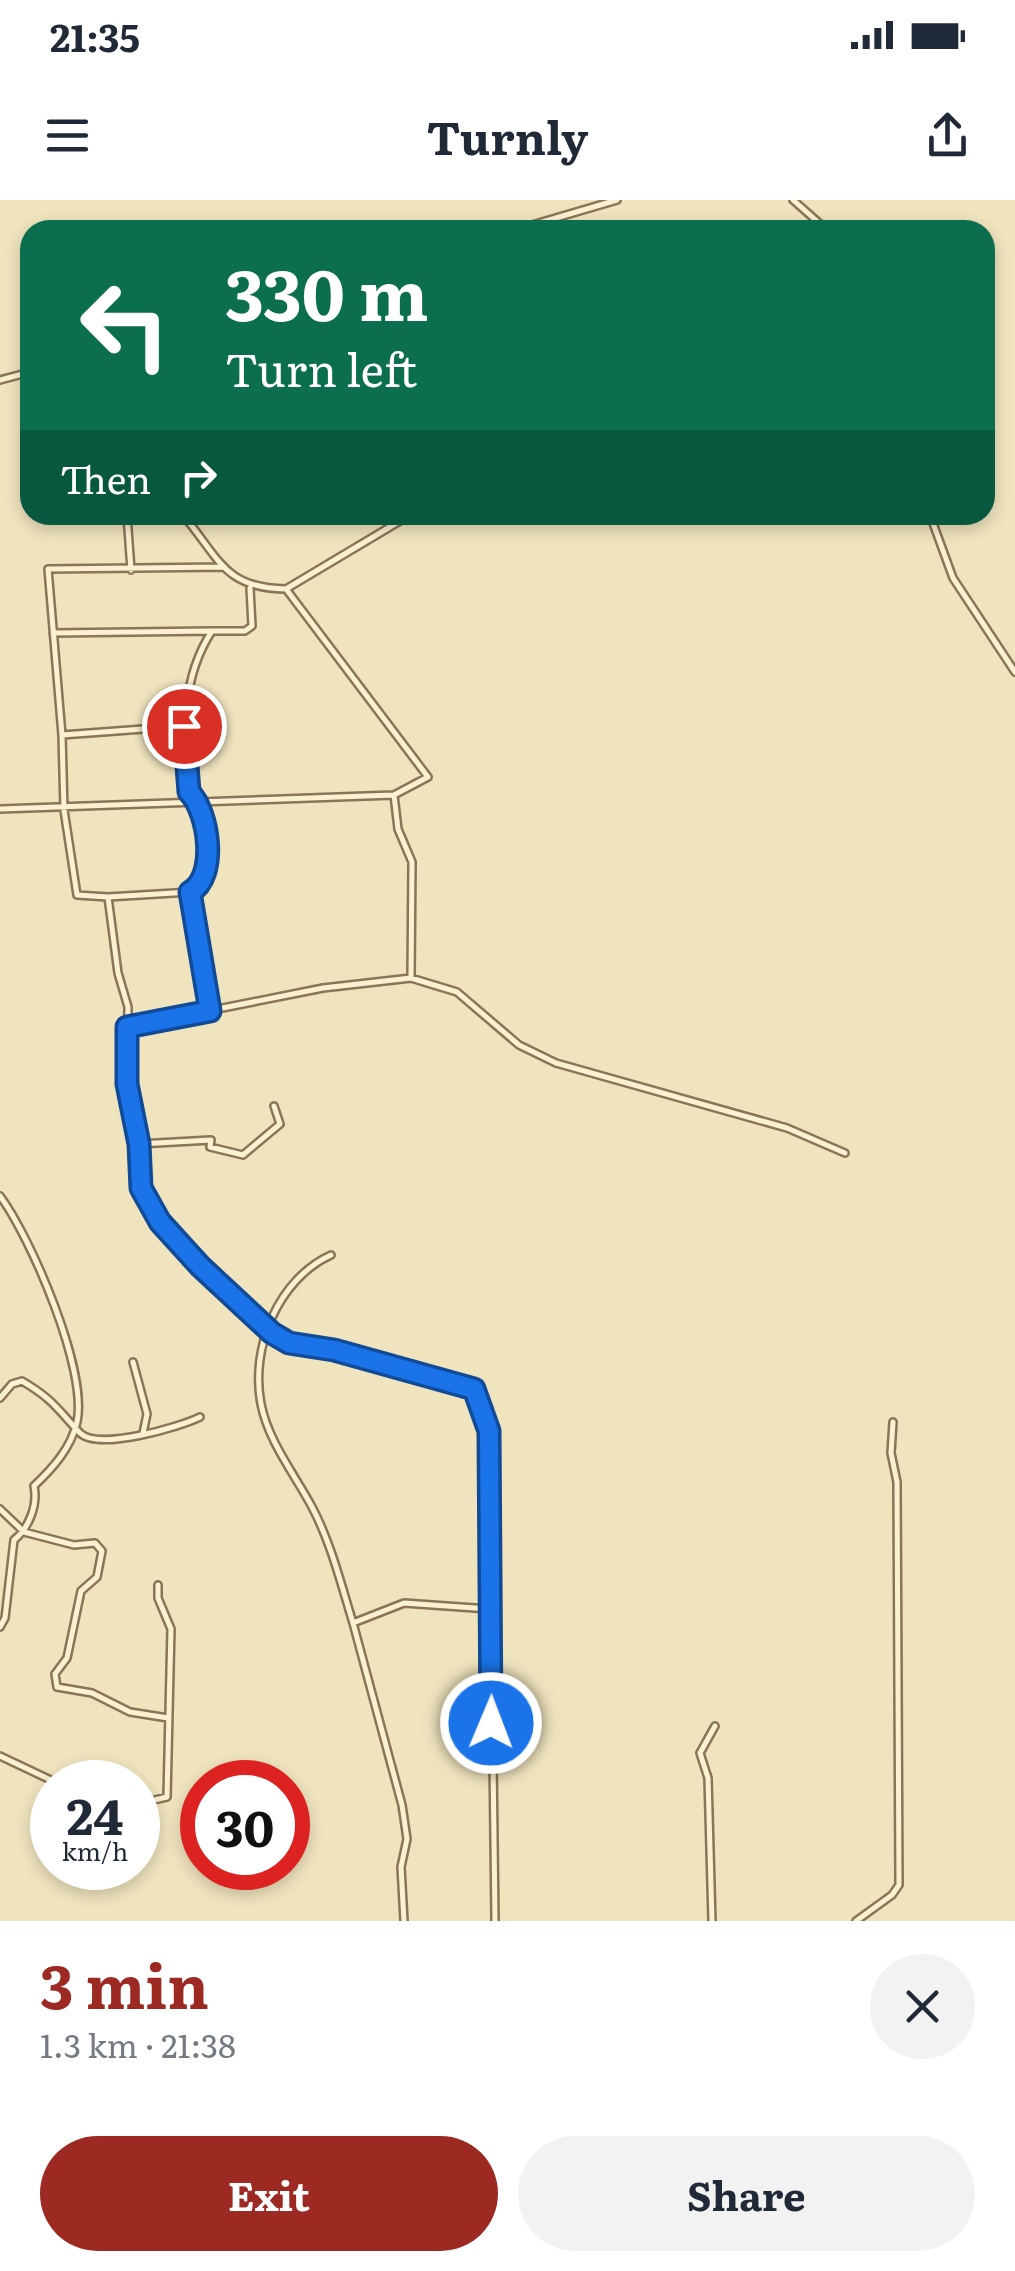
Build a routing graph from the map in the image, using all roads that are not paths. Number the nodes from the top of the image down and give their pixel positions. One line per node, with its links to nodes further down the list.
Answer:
1 (617, 200): 3 (street)
2 (794, 200): 4 (street)
3 (548, 220)
4 (816, 220)
5 (128, 525): 10 (street)
6 (192, 525): 9 (street)
7 (393, 525): 12 (street)
8 (934, 525): 15 (street)
9 (224, 568): 10 (street); 11 (street)
10 (131, 570): 14 (street)
11 (250, 588): 12 (street); 13 (street)
12 (286, 589): 18 (street)
13 (212, 631): 14 (street); 16 (street)
14 (52, 633): 17 (street)
15 (1015, 672)
16 (184, 726): 17 (street); 19 (street)
17 (62, 735): 21 (street)
18 (394, 795): 19 (street); 24 (street)
19 (198, 802): 21 (street); 22 (street)
20 (0, 809): 21 (street)
21 (64, 810): 23 (street)
22 (190, 892): 23 (street); 25 (street)
23 (108, 897): 26 (street)
24 (411, 978): 25 (street); 29 (street)
25 (210, 1011): 26 (street)
26 (127, 1027): 28 (street)
27 (274, 1106): 28 (street)
28 (139, 1144): 32 (street)
29 (844, 1153)
30 (0, 1196): 37 (street)
31 (331, 1255): 32 (street)
32 (266, 1328): 42 (street); 43 (street)
33 (133, 1362): 38 (street)
34 (0, 1398): 37 (street)
35 (200, 1416): 38 (street)
36 (893, 1422): 53 (street)
37 (76, 1424): 38 (street); 40 (street)
38 (143, 1433)
39 (0, 1510): 40 (street)
40 (24, 1532): 44 (street); 45 (street)
41 (158, 1584): 45 (street)
42 (488, 1609): 43 (street); 51 (street)
43 (353, 1623): 50 (street)
44 (0, 1626)
45 (168, 1718): 49 (street)
46 (715, 1726): 52 (street)
47 (0, 1756): 48 (street)
48 (30, 1770)
49 (160, 1798)
50 (404, 1921)
51 (495, 1921)
52 (712, 1921)
53 (856, 1921)

